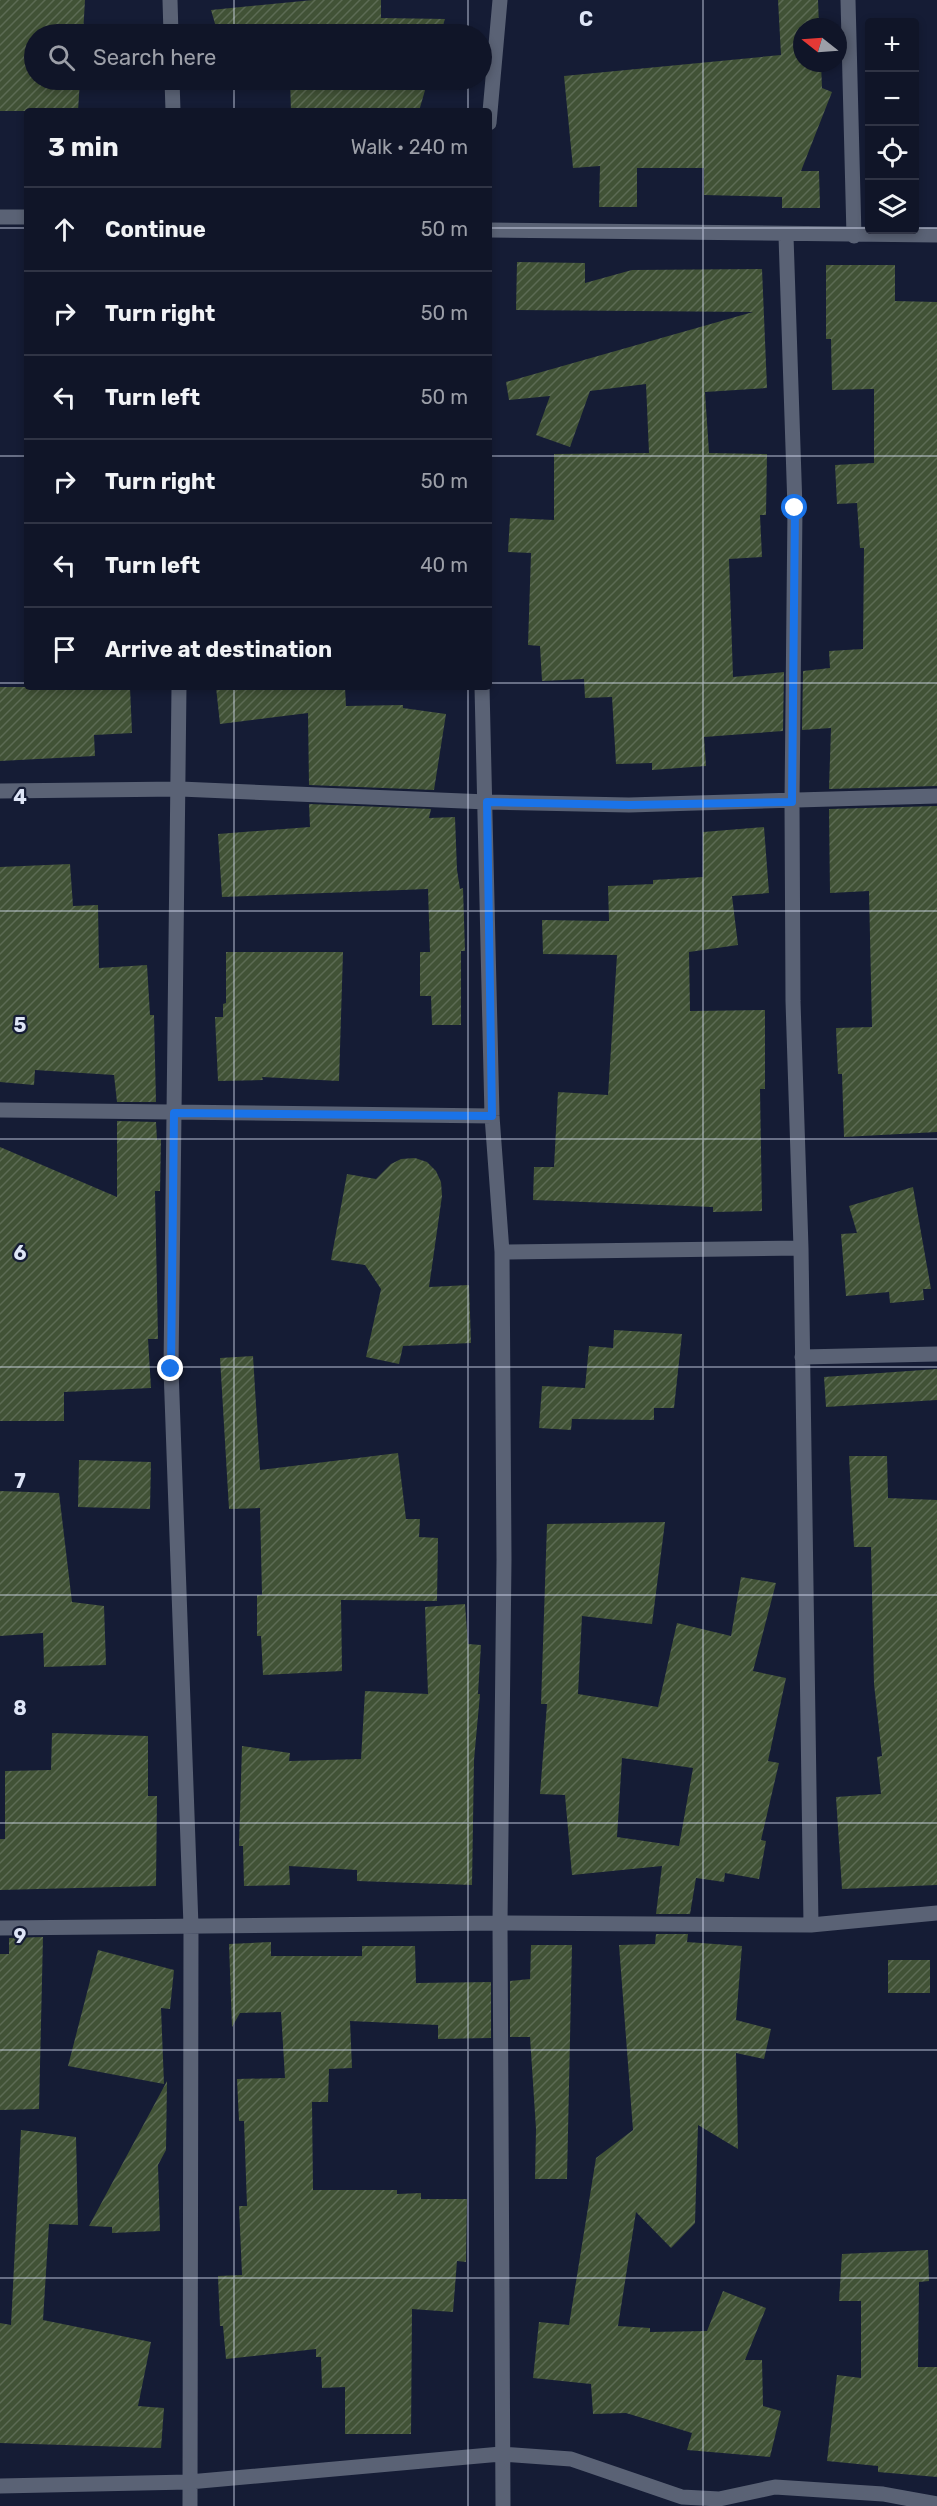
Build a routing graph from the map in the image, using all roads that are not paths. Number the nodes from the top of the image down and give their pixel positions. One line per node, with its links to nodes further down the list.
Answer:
1 (170, 0): 4 (street)
2 (500, 0): 5 (street)
3 (848, 0): 14 (street)
4 (171, 24)
5 (492, 89)
6 (172, 90): 8 (street)
7 (492, 90): 9 (street)
8 (173, 108)
9 (490, 108)
10 (0, 217): 11 (street)
11 (24, 217)
12 (492, 230): 13 (street)
13 (786, 236): 14 (street); 22 (street)
14 (854, 236): 15 (street)
15 (937, 236)
16 (178, 690): 18 (street)
17 (482, 690): 21 (street)
18 (180, 789): 19 (street); 21 (street); 24 (street)
19 (0, 791)
20 (937, 796): 22 (street)
21 (487, 802): 22 (street); 25 (street)
22 (792, 802): 26 (street)
23 (0, 1110): 24 (street)
24 (174, 1113): 25 (street); 33 (street)
25 (492, 1116): 27 (street)
26 (801, 1248): 27 (street); 29 (street)
27 (502, 1252): 31 (street)
28 (937, 1354): 29 (street)
29 (802, 1357): 32 (street)
30 (937, 1913): 32 (street)
31 (500, 1923): 32 (street); 33 (street); 35 (street)
32 (811, 1925)
33 (191, 1926): 34 (street); 36 (street)
34 (0, 1928)
35 (501, 2454): 36 (street); 38 (street); 40 (street)
36 (189, 2482): 37 (street); 39 (street)
37 (0, 2486)
38 (937, 2504)
39 (190, 2506)
40 (503, 2506)

